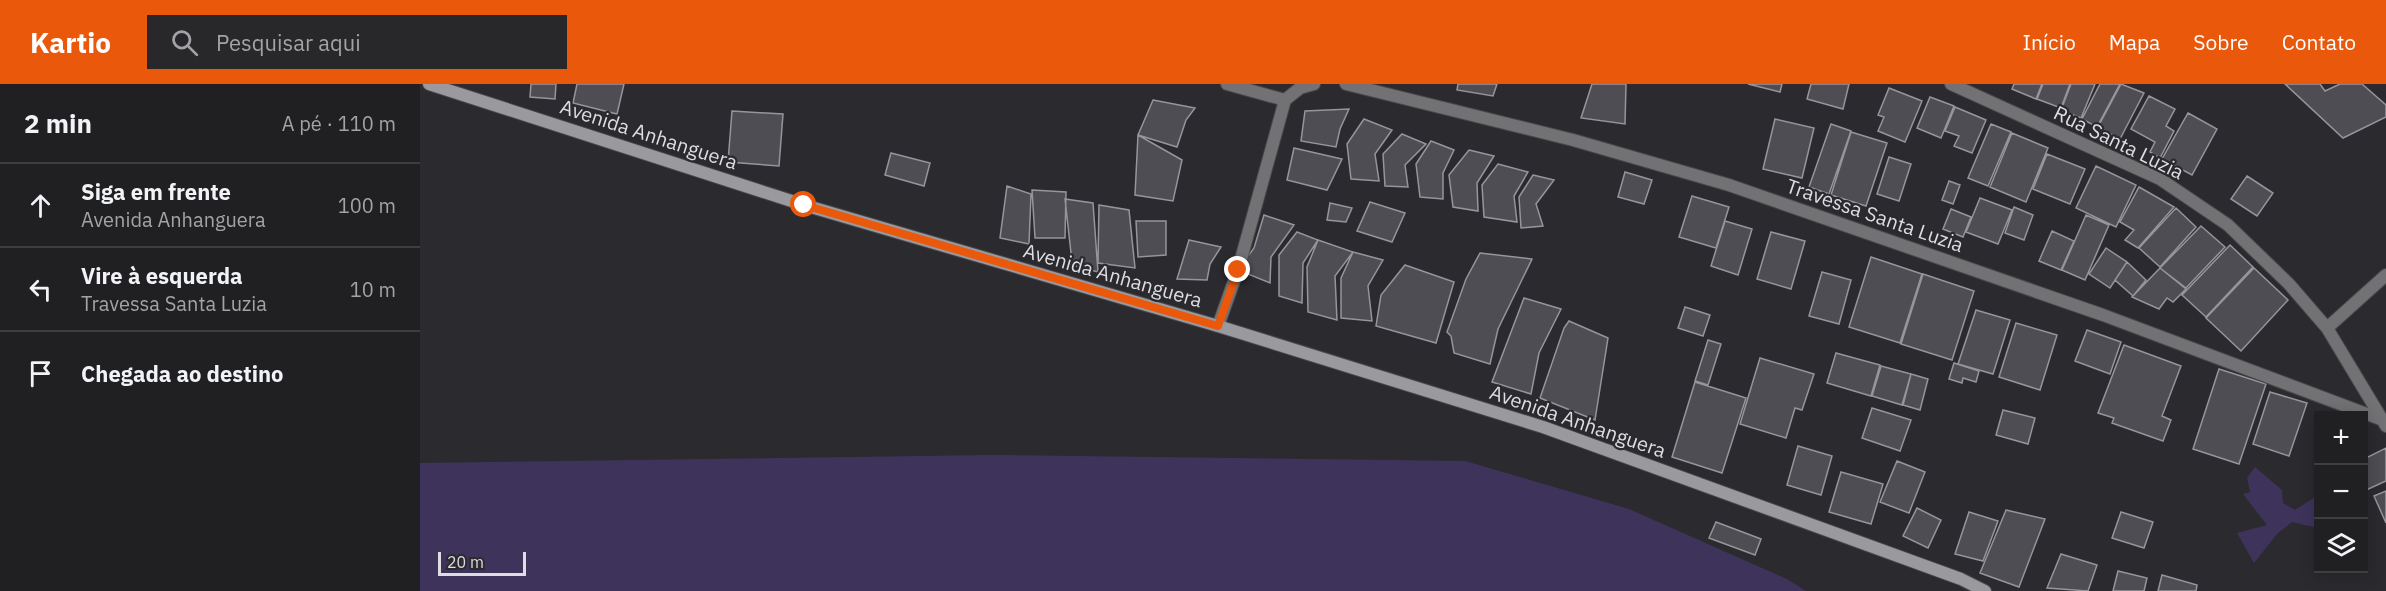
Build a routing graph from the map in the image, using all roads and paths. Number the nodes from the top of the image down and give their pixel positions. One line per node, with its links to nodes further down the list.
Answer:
1 (429, 84): 8 (street, Avenida Anhanguera)
2 (1227, 84): 6 (street)
3 (1314, 84): 6 (street)
4 (1346, 84): 10 (street, Travessa Santa Luzia)
5 (1952, 84): 9 (street, Rua Santa Luzia)
6 (1285, 100): 8 (street)
7 (2386, 275): 9 (street)
8 (1218, 326): 11 (street, Avenida Anhanguera)
9 (2327, 328): 10 (street, Rua Santa Luzia)
10 (2383, 422)
11 (1985, 591)

